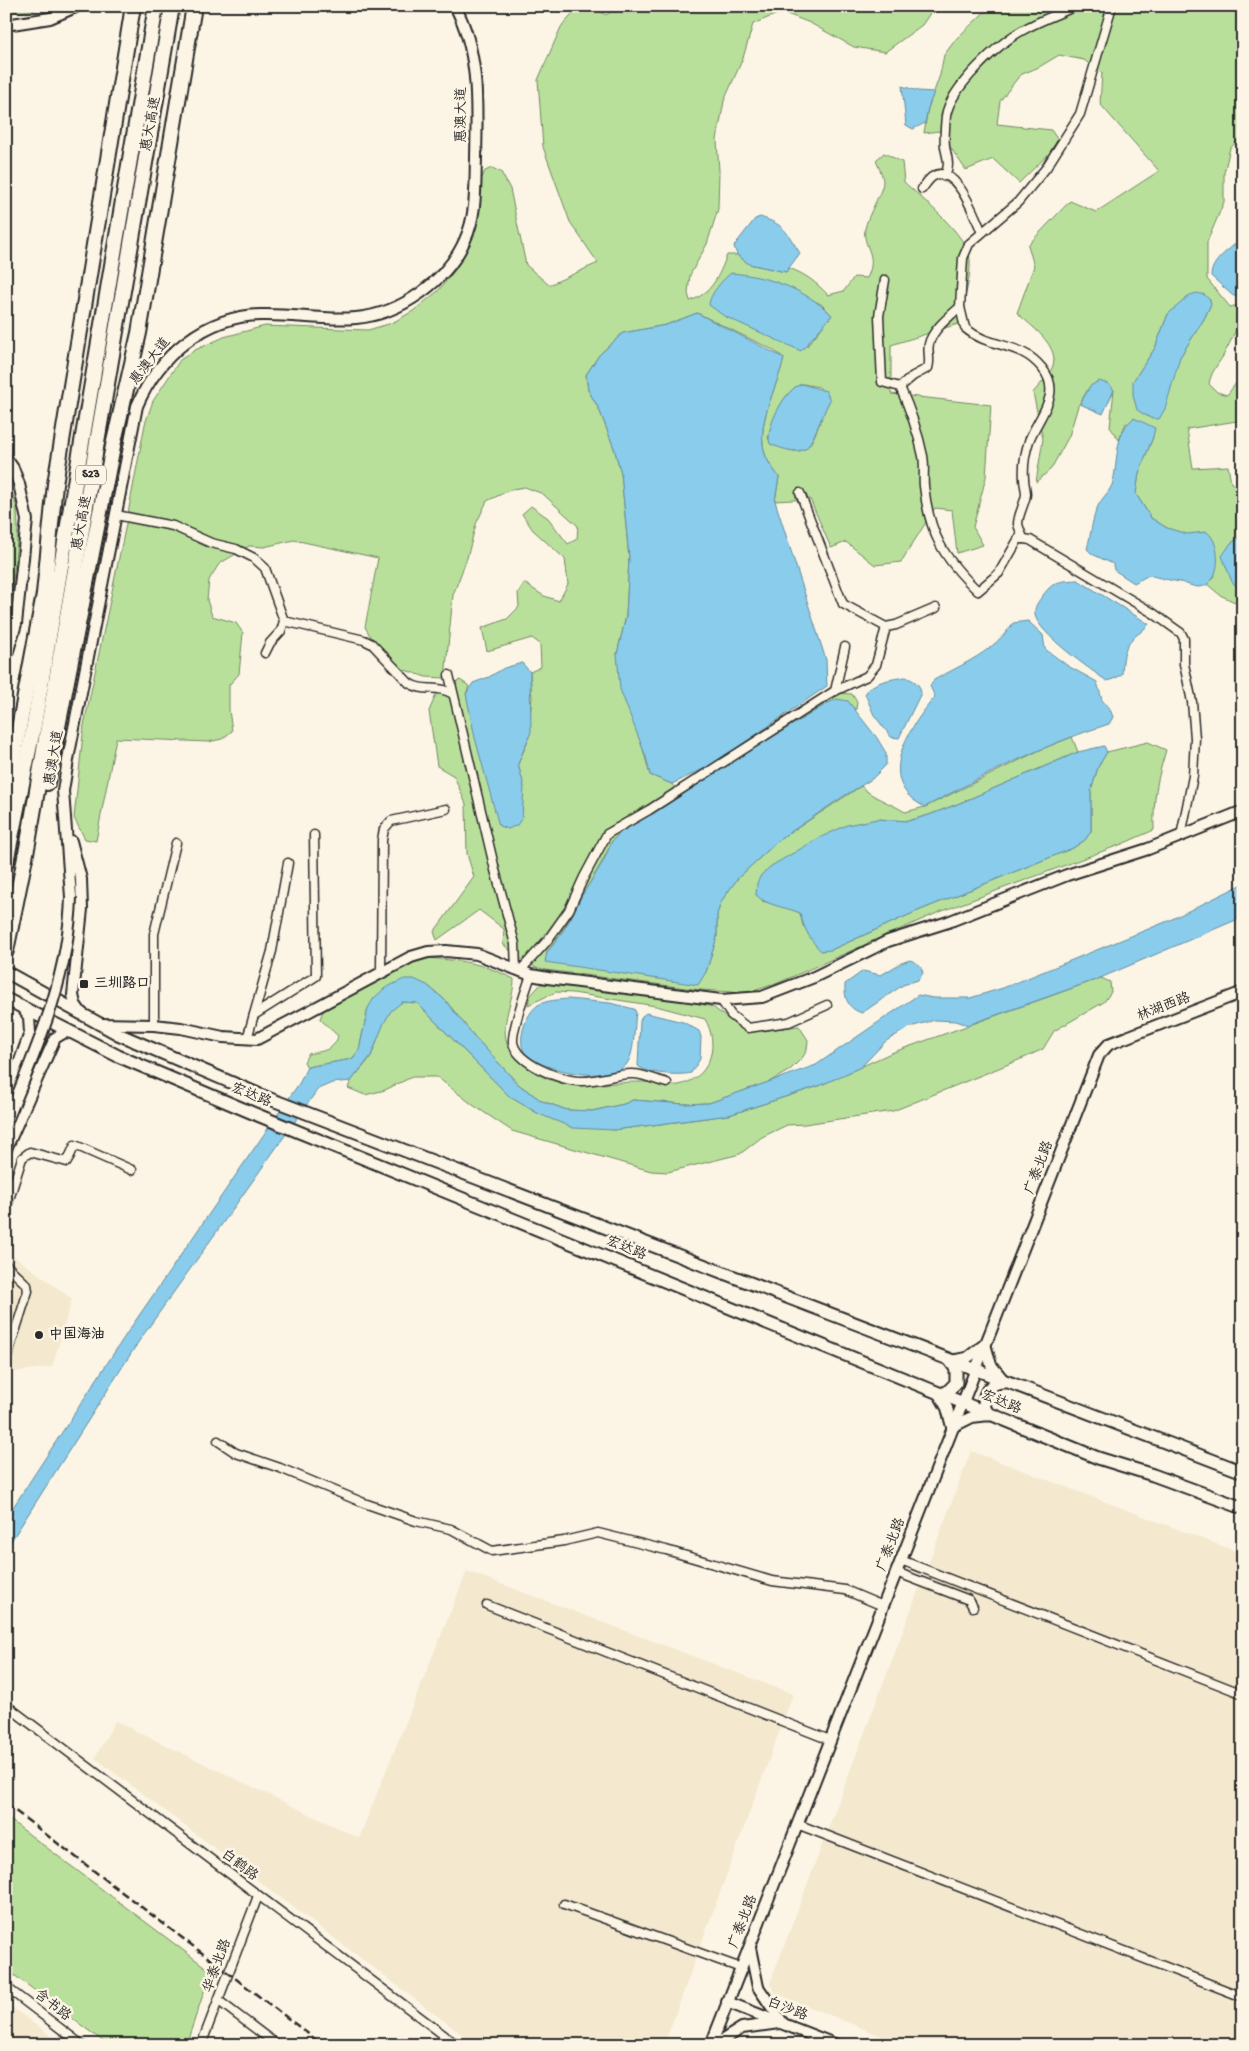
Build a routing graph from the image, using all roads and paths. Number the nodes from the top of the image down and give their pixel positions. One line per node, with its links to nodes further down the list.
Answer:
1 (78, 6): 9 (street)
2 (132, 6): 30 (highway)
3 (156, 6): 39 (highway, 惠大高速 / S23)
4 (172, 6): 37 (highway, 惠大高速 / S23)
5 (194, 6): 37 (highway)
6 (455, 6): 18 (street, 惠澳大道)
7 (1076, 6): 10 (street)
8 (1112, 6): 12 (street)
9 (6, 25)
10 (944, 176): 11 (street); 12 (street)
11 (922, 189)
12 (982, 232): 14 (street)
13 (886, 280): 15 (street)
14 (960, 307): 15 (street); 19 (street)
15 (900, 387): 19 (street)
16 (6, 458): 23 (street)
17 (800, 493): 22 (street)
18 (116, 514): 21 (street); 33 (street, 惠澳大道)
19 (1023, 539): 36 (street)
20 (936, 608): 22 (street)
21 (284, 621): 25 (street); 29 (street)
22 (886, 627): 28 (street)
23 (10, 631): 26 (street)
24 (845, 647): 28 (street)
25 (265, 653)
26 (6, 657)
27 (449, 674): 29 (street)
28 (835, 691): 43 (street)
29 (454, 694): 43 (street)
30 (6, 808)
31 (446, 809): 45 (street)
32 (1243, 811): 36 (street)
33 (67, 828): 53 (street); 61 (street, bridge)
34 (6, 829): 39 (highway)
35 (314, 835): 52 (street)
36 (1181, 836): 49 (street)
37 (28, 843): 42 (highway, 惠大高速 / S23)
38 (176, 843): 55 (street)
39 (10, 844): 40 (highway, 惠大高速 / S23)
40 (6, 862)
41 (288, 863): 52 (street)
42 (7, 947)
43 (518, 971): 45 (street); 46 (street)
44 (6, 972): 53 (main road, 宏达路)
45 (381, 972): 57 (street)
46 (531, 975): 49 (street); 59 (street)
47 (1243, 992): 58 (street, 林湖西路)
48 (6, 998): 51 (main road, 宏达路)
49 (721, 1000): 50 (street)
50 (828, 1005)
51 (20, 1006): 56 (main road, 宏达路); 60 (street)
52 (254, 1014): 57 (street)
53 (84, 1016): 54 (main road, 宏达路)
54 (99, 1024): 55 (street); 68 (main road, 宏达路)
55 (154, 1024): 57 (street)
56 (75, 1034): 62 (street); 71 (main road, 宏达路)
57 (247, 1039)
58 (1099, 1055): 66 (street, 广泰北路)
59 (667, 1082)
60 (6, 1099)
61 (6, 1123)
62 (6, 1149)
63 (132, 1170): 64 (street)
64 (6, 1209)
65 (6, 1264): 67 (street)
66 (985, 1344): 68 (street); 69 (street, 广泰北路); 70 (street)
67 (6, 1360)
68 (950, 1361): 69 (main road, 宏达路); 71 (main road)
69 (975, 1370): 70 (main road, 宏达路); 72 (street, 广泰北路)
70 (1005, 1382): 73 (main road); 76 (main road, 宏达路)
71 (939, 1394): 72 (main road, 宏达路); 74 (street)
72 (961, 1403): 73 (main road, 宏达路); 74 (street, 广泰北路)
73 (990, 1415): 74 (street); 77 (main road, 宏达路)
74 (952, 1427): 78 (street, 广泰北路)
75 (218, 1441): 81 (street)
76 (1243, 1472)
77 (1243, 1508)
78 (901, 1560): 79 (street, 广泰北路); 83 (street)
79 (896, 1572): 81 (street, 广泰北路); 82 (street)
80 (487, 1605): 85 (street)
81 (882, 1606): 85 (street, 广泰北路)
82 (973, 1607)
83 (1243, 1694)
84 (6, 1705): 87 (street, 白鹤路)
85 (830, 1740): 86 (street, 广泰北路)
86 (797, 1824): 89 (street, 广泰北路); 92 (street)
87 (258, 1896): 93 (street, 华泰北路); 99 (street, 白鹤路)
88 (564, 1904): 90 (street)
89 (749, 1946): 90 (street, 广泰北路); 95 (street)
90 (740, 1968): 94 (street, 广泰北路)
91 (6, 1987): 96 (street, 含书路)
92 (1243, 1997)
93 (219, 2001): 97 (street, 华泰北路); 98 (street)
94 (727, 2002): 95 (street, 白沙路); 100 (street, 广泰北路)
95 (783, 2023): 101 (street); 102 (street, 白沙路)
96 (82, 2045)
97 (201, 2045)
98 (277, 2045)
99 (457, 2045)
100 (711, 2045)
101 (715, 2045)
102 (837, 2045)

